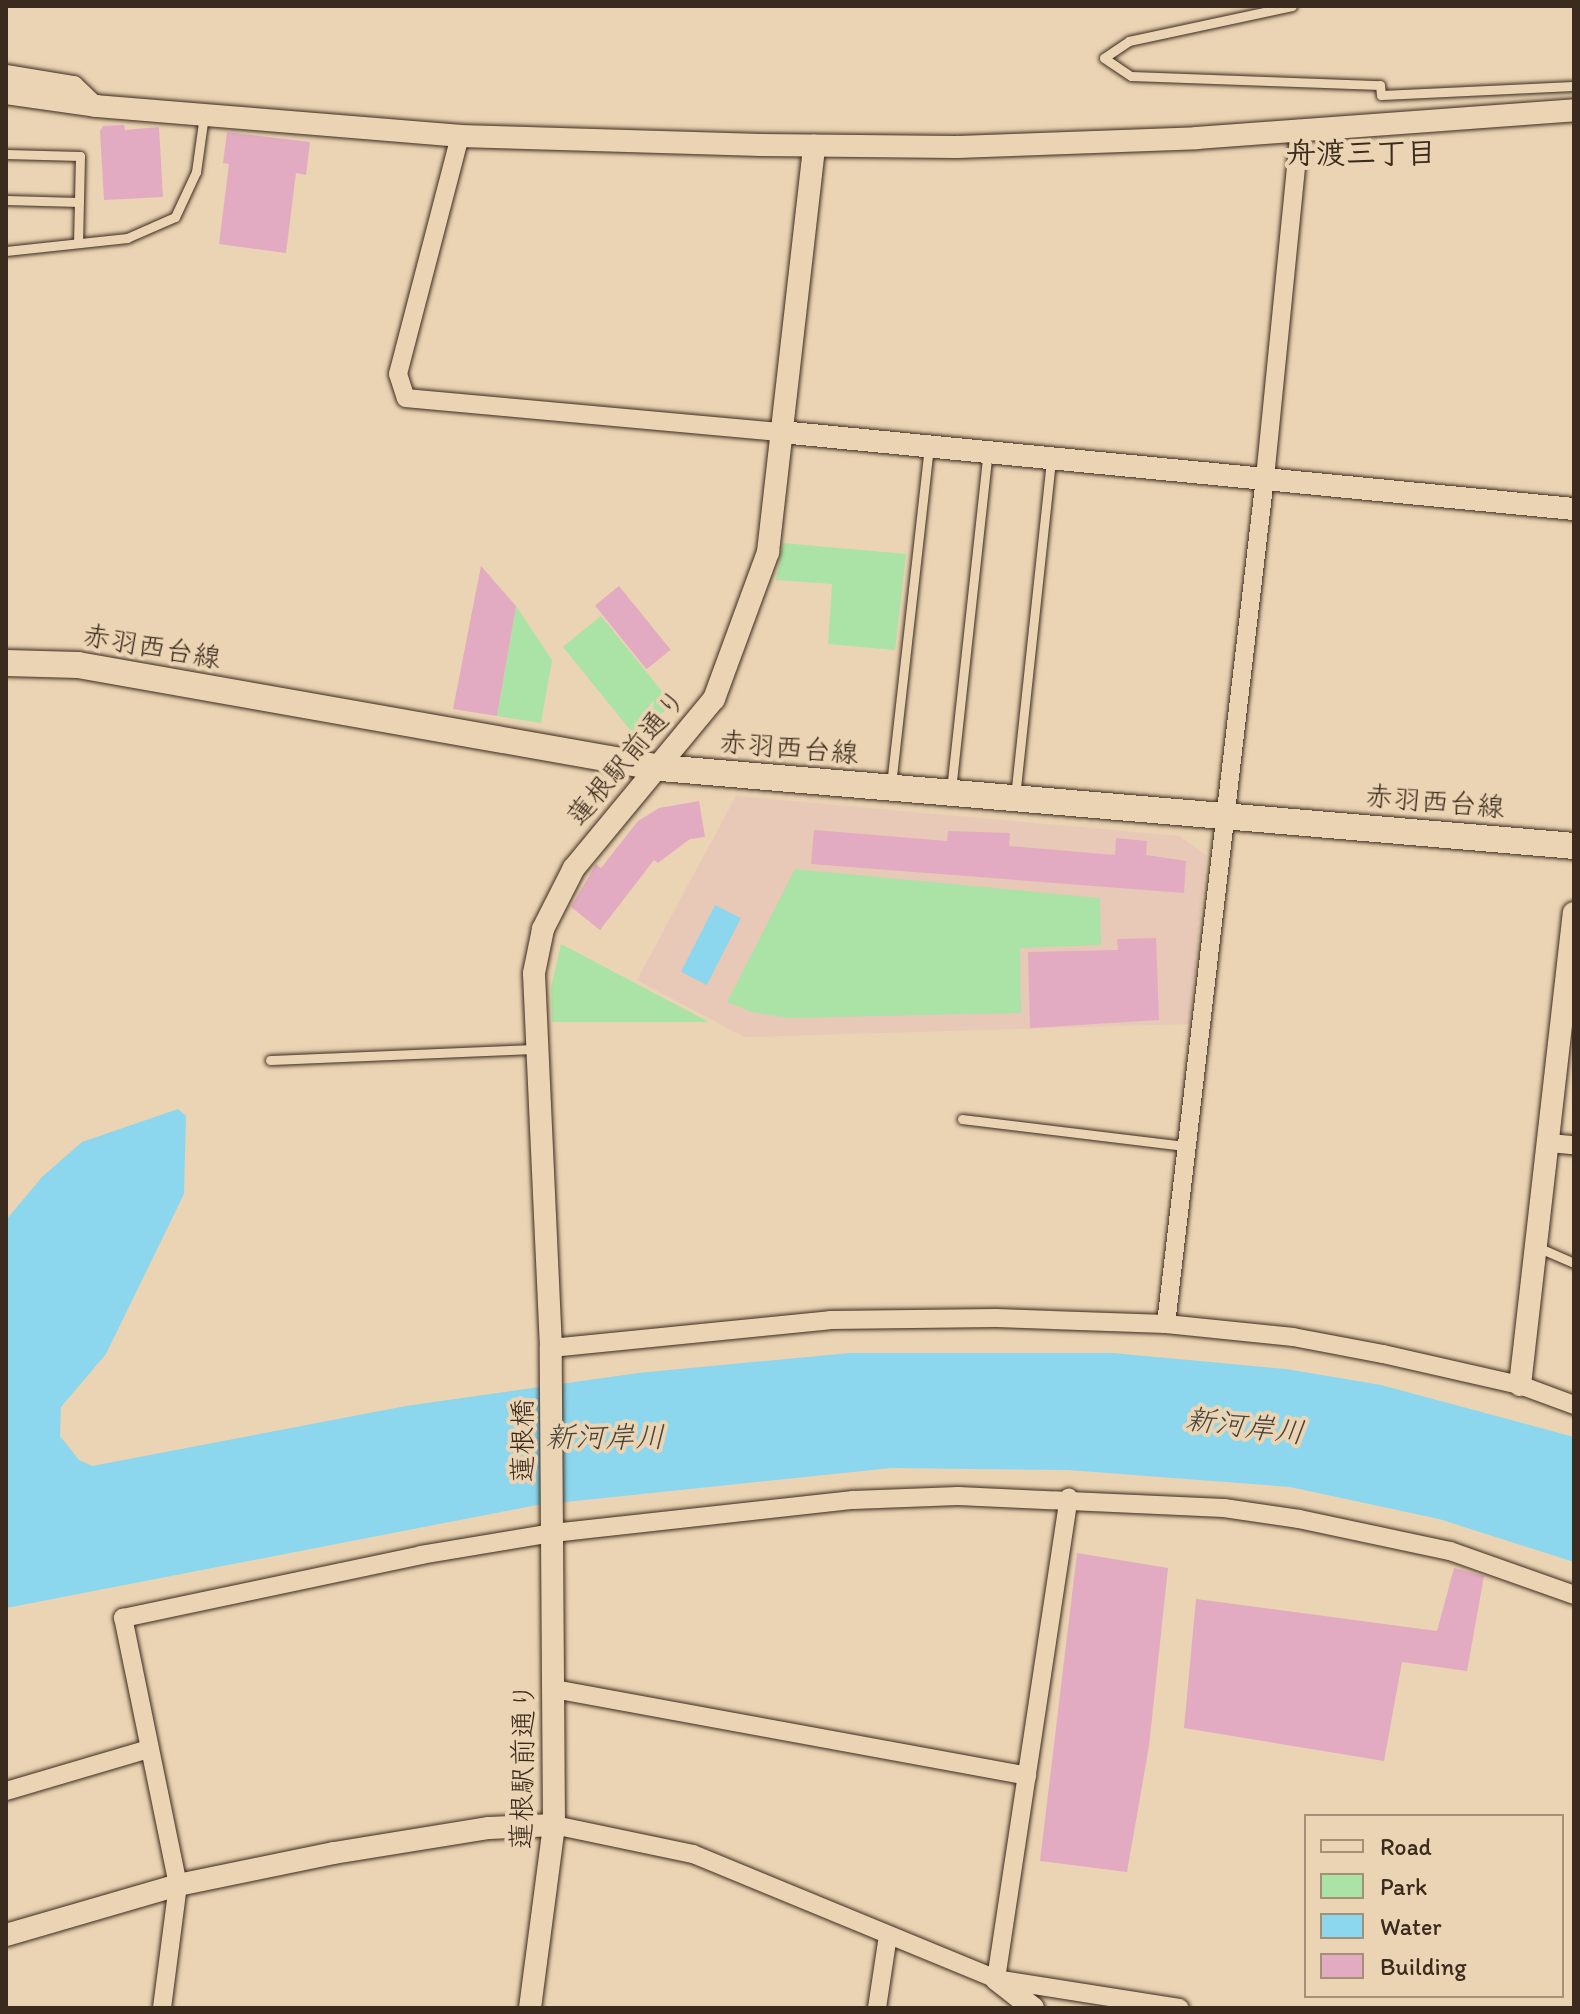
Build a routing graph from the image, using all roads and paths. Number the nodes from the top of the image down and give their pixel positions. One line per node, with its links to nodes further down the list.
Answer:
1 (1292, 6): 3 (lane)
2 (6, 74): 5 (street)
3 (1574, 86)
4 (6, 93): 5 (street)
5 (96, 106): 7 (street)
6 (1574, 110): 8 (street)
7 (204, 115): 9 (street); 14 (lane)
8 (1300, 129): 10 (street); 20 (street)
9 (460, 136): 10 (street); 16 (street)
10 (814, 146): 16 (street, 蓮根駅前通り)
11 (6, 154): 13 (lane)
12 (6, 200): 13 (lane)
13 (79, 202): 14 (lane)
14 (78, 243): 15 (lane)
15 (6, 251)
16 (781, 432): 17 (street); 23 (street, 蓮根駅前通り)
17 (929, 446): 18 (street); 24 (lane)
18 (988, 452): 19 (street); 25 (lane)
19 (1051, 458): 20 (street); 26 (lane)
20 (1265, 478): 21 (street); 27 (street)
21 (1574, 509)
22 (6, 663): 23 (main road, 赤羽西台線)
23 (661, 768): 24 (main road, 赤羽西台線); 30 (street, 蓮根駅前通り)
24 (891, 788): 25 (main road, 赤羽西台線)
25 (950, 793): 26 (main road, 赤羽西台線)
26 (1015, 799): 27 (main road, 赤羽西台線)
27 (1223, 815): 28 (main road, 赤羽西台線); 35 (street)
28 (1574, 846)
29 (1574, 913): 33 (street)
30 (535, 1049): 31 (lane); 39 (street, 蓮根駅前通り)
31 (270, 1060)
32 (962, 1119): 35 (lane)
33 (1549, 1143): 34 (street); 36 (street)
34 (1574, 1145)
35 (1184, 1146): 38 (street)
36 (1537, 1247): 37 (lane); 40 (street)
37 (1574, 1263)
38 (1166, 1324): 39 (street); 40 (street)
39 (551, 1353): 43 (street, 蓮根橋)
40 (1520, 1385): 41 (street)
41 (1574, 1405)
42 (1069, 1498): 43 (street); 44 (street); 47 (street)
43 (553, 1528): 45 (street, 蓮根駅前通り); 46 (street)
44 (1574, 1595)
45 (554, 1689): 47 (street); 49 (street, 蓮根駅前通り)
46 (149, 1749): 48 (street); 50 (street)
47 (1027, 1776): 53 (street)
48 (6, 1791)
49 (554, 1825): 50 (street); 52 (street); 55 (street, 蓮根駅前通り)
50 (178, 1885): 51 (street); 54 (street)
51 (6, 1935)
52 (888, 1935): 53 (street); 56 (street)
53 (996, 1979): 57 (street); 58 (street)
54 (162, 2008)
55 (530, 2008)
56 (877, 2008)
57 (1033, 2008)
58 (1180, 2008)

